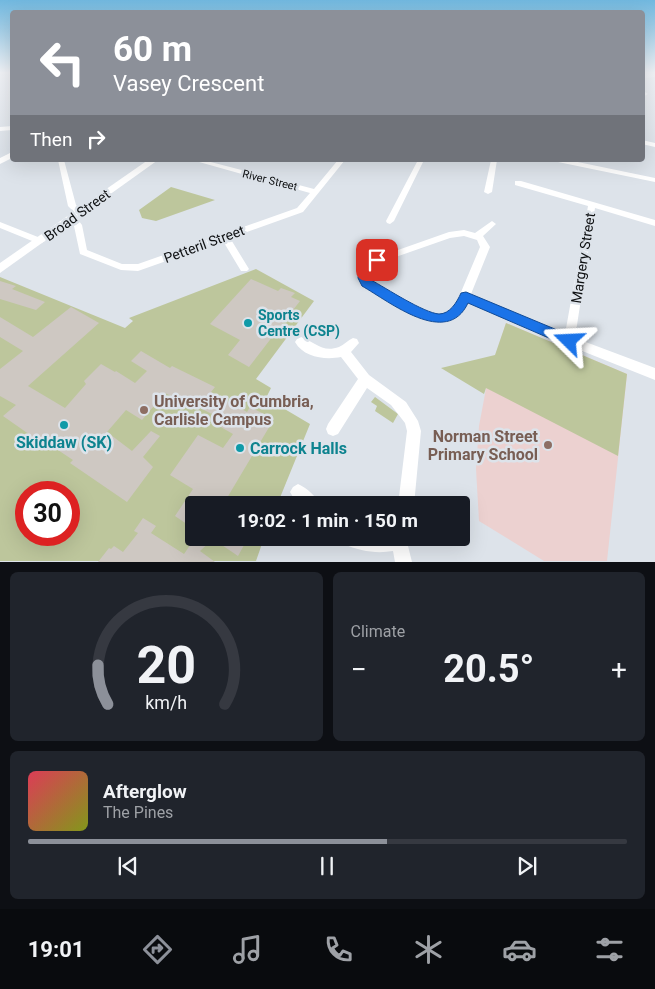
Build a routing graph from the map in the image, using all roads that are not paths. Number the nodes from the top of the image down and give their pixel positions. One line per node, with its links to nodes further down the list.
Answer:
1 (61, 162): 13 (street)
2 (151, 162): 13 (street, Broad Street)
3 (203, 162): 10 (street, River Street)
4 (340, 162): 10 (street, Petteril Street)
5 (420, 162): 14 (street)
6 (494, 162): 11 (street)
7 (571, 162): 8 (street)
8 (655, 180)
9 (518, 183): 12 (street)
10 (316, 192): 19 (street, Petteril Street)
11 (488, 192)
12 (592, 204): 15 (street); 24 (street, Margery Street)
13 (75, 215): 19 (street, Petteril Street); 20 (street, Broad Street)
14 (390, 221)
15 (655, 222)
16 (492, 224): 18 (street)
17 (0, 225): 20 (street)
18 (477, 236): 23 (street); 23 (street)
19 (225, 237): 22 (street)
20 (40, 241): 21 (street, Broad Street)
21 (0, 269)
22 (244, 269)
23 (466, 296): 24 (street)
24 (569, 341): 26 (street)
25 (301, 342): 27 (street)
26 (655, 374)
27 (365, 379): 28 (street); 31 (street)
28 (333, 429)
29 (298, 492): 30 (street)
30 (302, 496)
31 (407, 496)
32 (402, 546): 33 (street)
33 (404, 562)

